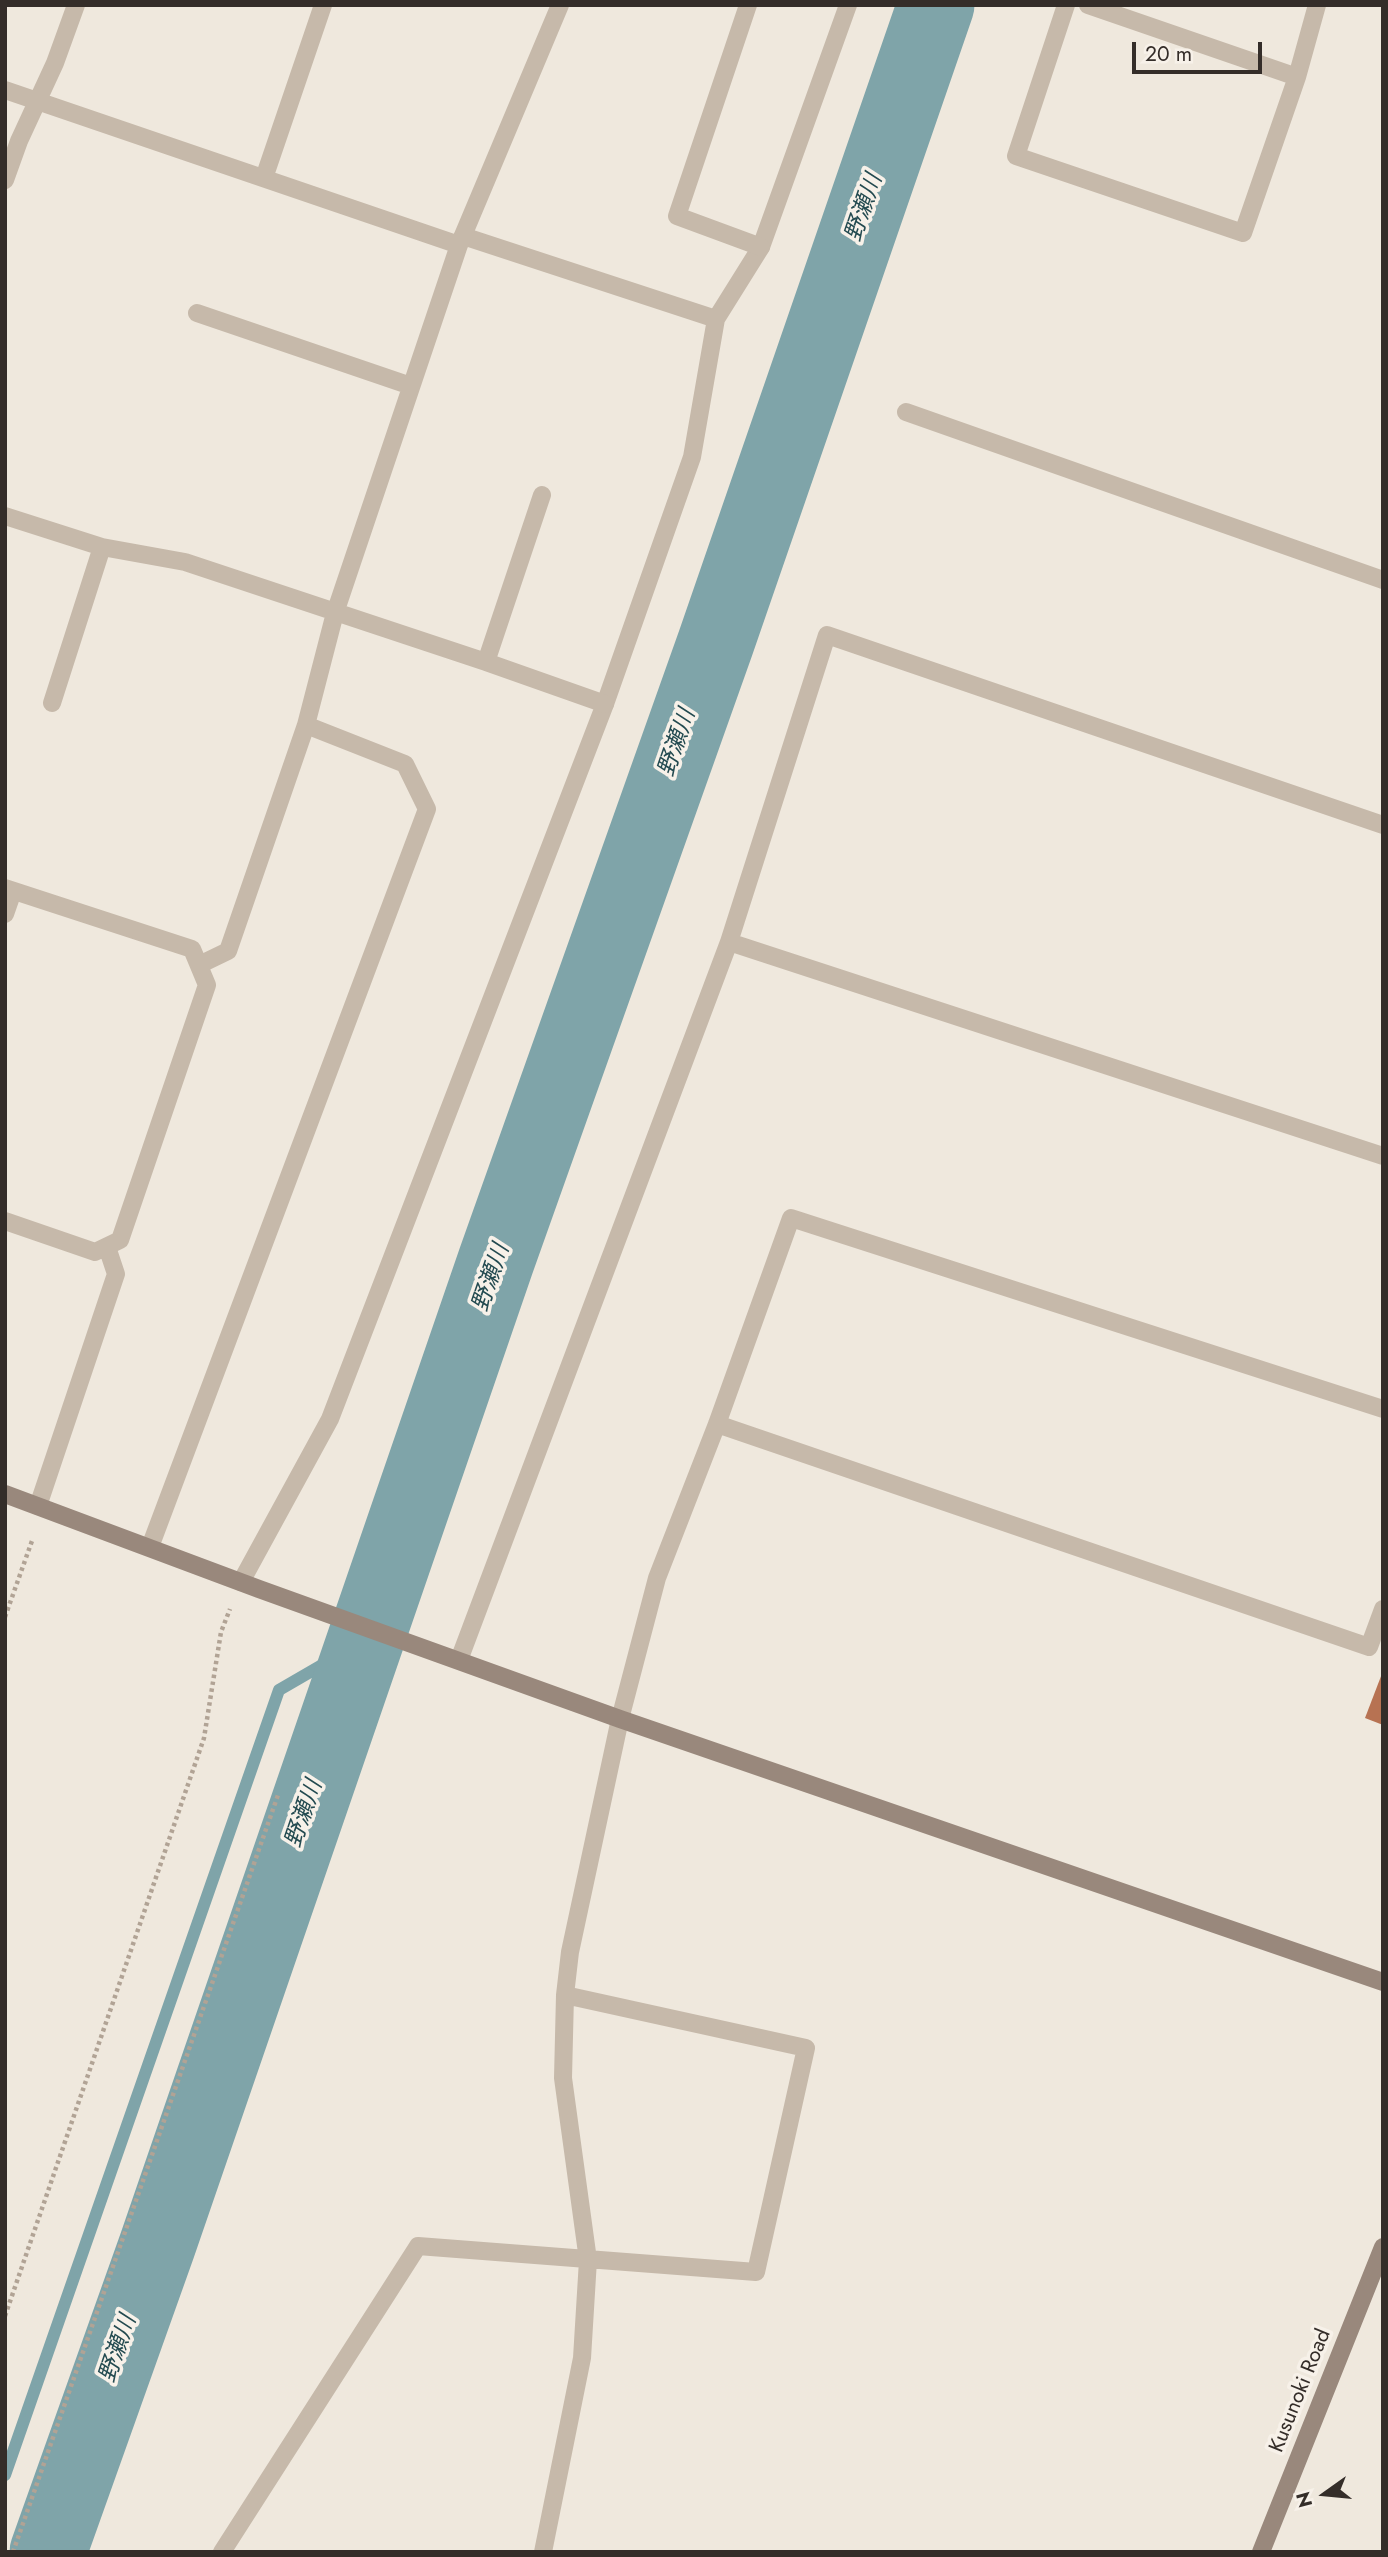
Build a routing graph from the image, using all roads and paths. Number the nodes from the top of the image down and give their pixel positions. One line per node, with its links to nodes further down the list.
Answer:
1 (76, 5): 11 (street)
2 (323, 5): 12 (street)
3 (560, 5): 14 (street)
4 (748, 5): 15 (street)
5 (848, 5): 15 (street)
6 (1066, 5): 9 (street)
7 (1088, 5): 9 (street)
8 (1317, 5): 9 (street)
9 (1297, 77)
10 (5, 90): 11 (street)
11 (37, 101): 12 (street); 13 (street)
12 (264, 178): 14 (street)
13 (5, 180)
14 (461, 241): 17 (street); 18 (street)
15 (761, 247): 17 (street)
16 (197, 313): 18 (street)
17 (716, 320): 27 (street)
18 (411, 386): 24 (street)
19 (906, 412): 23 (street)
20 (542, 495): 25 (street)
21 (5, 516): 22 (street)
22 (102, 547): 24 (street); 26 (street)
23 (1383, 580)
24 (335, 612): 25 (street); 28 (street)
25 (486, 662): 27 (street)
26 (52, 703)
27 (605, 704): 42 (street)
28 (306, 725): 33 (street); 41 (street)
29 (1383, 825): 32 (street)
30 (9, 890): 31 (street); 33 (street)
31 (5, 914)
32 (729, 942): 34 (street); 45 (street)
33 (199, 965): 36 (street)
34 (1383, 1156)
35 (5, 1221): 36 (street)
36 (107, 1247): 40 (street)
37 (1383, 1409): 38 (street)
38 (717, 1424): 43 (street); 46 (street)
39 (5, 1494): 40 (street)
40 (38, 1506): 41 (street); 44 (path)
41 (150, 1547): 42 (street)
42 (241, 1582): 45 (street); 52 (path)
43 (1383, 1609)
44 (5, 1617)
45 (459, 1660): 46 (street)
46 (620, 1719): 48 (street); 49 (street)
47 (278, 1795): 53 (path)
48 (1383, 1982)
49 (565, 1995): 51 (street); 51 (street)
50 (1383, 2247): 56 (street, Kusunoki Road)
51 (588, 2260): 54 (street); 55 (street)
52 (5, 2316)
53 (13, 2552)
54 (222, 2552)
55 (543, 2552)
56 (1261, 2552)

